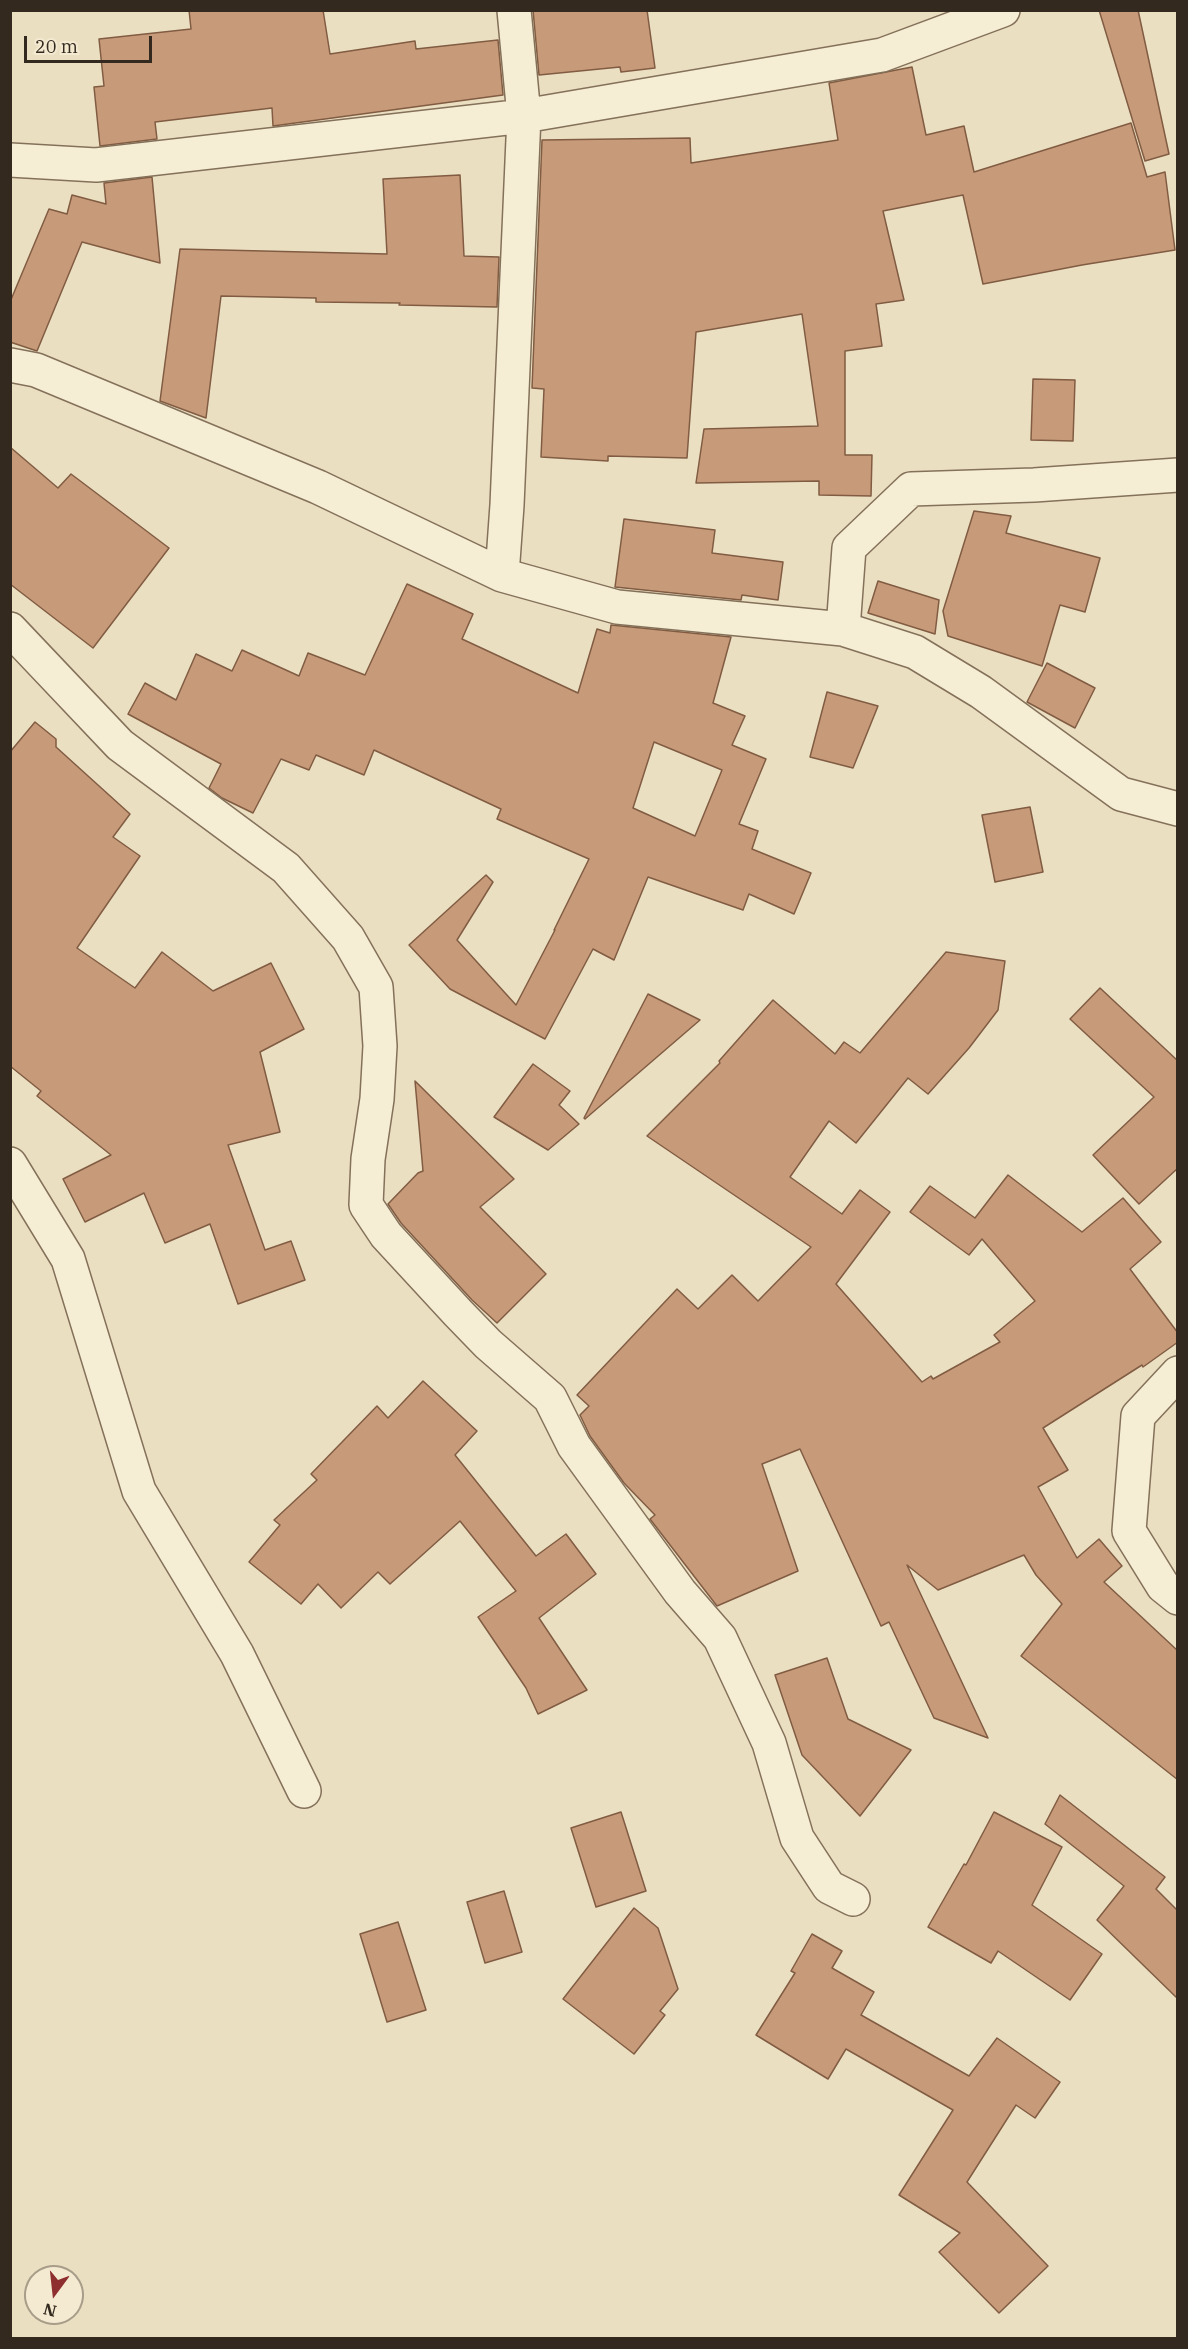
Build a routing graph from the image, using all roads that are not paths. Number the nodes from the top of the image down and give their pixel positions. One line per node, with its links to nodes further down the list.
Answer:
1 (514, 10): 3 (street)
2 (1003, 10): 3 (street)
3 (524, 116): 4 (street); 7 (street)
4 (10, 160)
5 (10, 365): 7 (street)
6 (1178, 475): 9 (street)
7 (502, 574): 9 (street)
8 (10, 629): 15 (street)
9 (843, 629): 10 (street)
10 (1178, 809)
11 (10, 1164): 14 (street)
12 (1178, 1373): 13 (street)
13 (1178, 1598)
14 (304, 1791)
15 (853, 1899)

